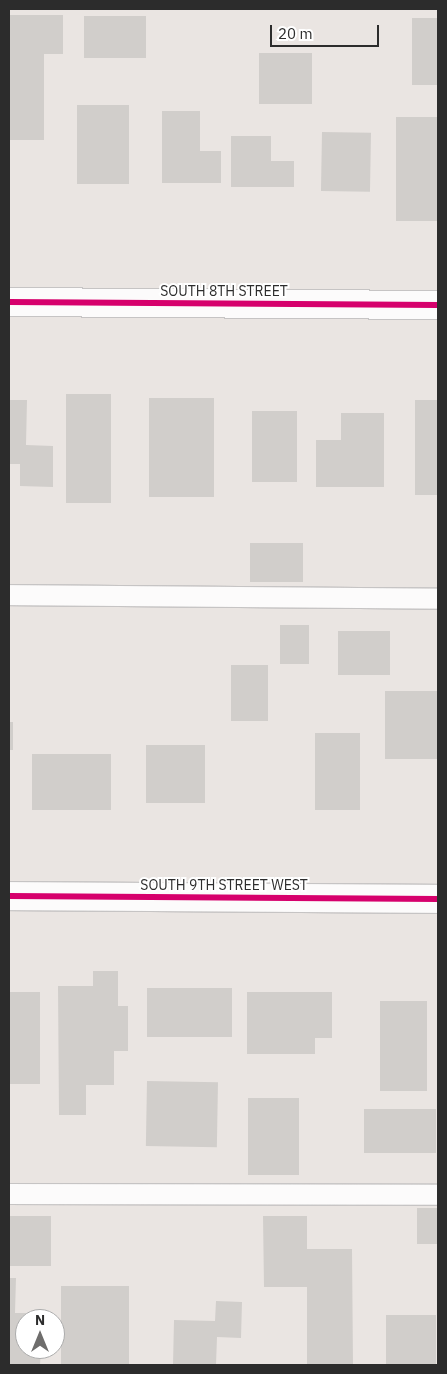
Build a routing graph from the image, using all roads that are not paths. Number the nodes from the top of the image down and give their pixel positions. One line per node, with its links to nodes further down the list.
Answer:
1 (9, 302): 2 (street, SOUTH 8TH STREET)
2 (438, 305)
3 (9, 595): 4 (lane)
4 (438, 599)
5 (9, 896): 6 (street, SOUTH 9TH STREET WEST)
6 (438, 898)
7 (9, 1194): 8 (lane)
8 (438, 1195)

